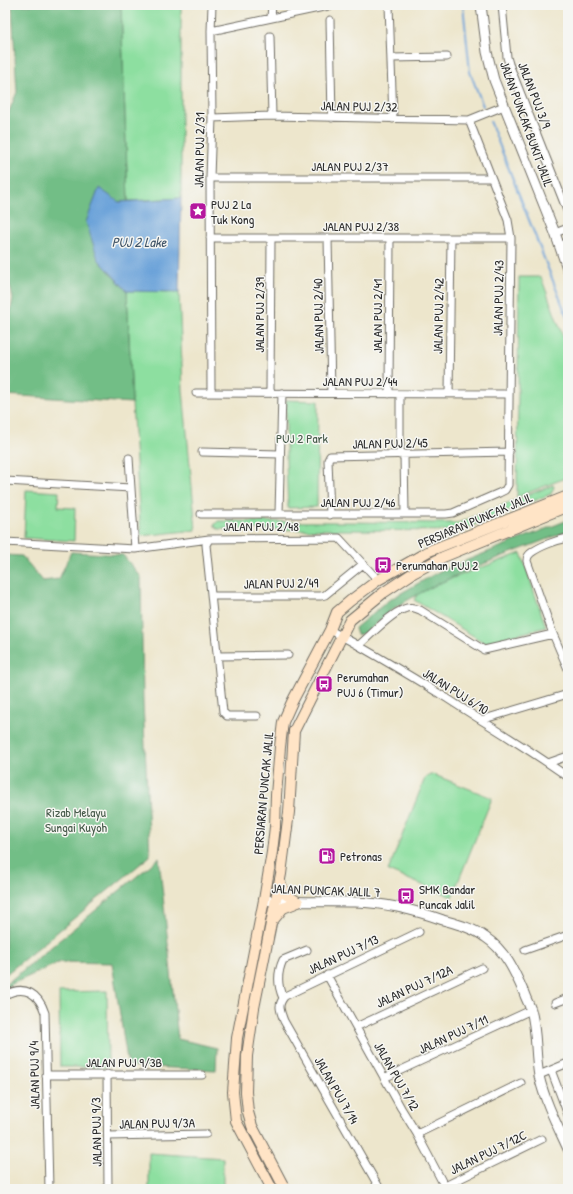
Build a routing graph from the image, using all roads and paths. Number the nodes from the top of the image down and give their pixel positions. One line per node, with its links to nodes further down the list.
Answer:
1 (212, 5): 9 (street, JALAN PUJ 2/31)
2 (272, 5): 7 (street)
3 (332, 5): 7 (street)
4 (389, 5): 12 (street)
5 (481, 5): 13 (street, JALAN PUNCAK BUKIT JALIL)
6 (502, 5): 21 (street, JALAN PUJ 3/9)
7 (271, 17): 9 (street)
8 (330, 20): 16 (street)
9 (210, 31): 15 (street, JALAN PUJ 2/31)
10 (270, 36): 14 (street)
11 (447, 57): 12 (street)
12 (391, 58): 17 (street)
13 (504, 106): 18 (street, JALAN PUJ 2/32); 23 (street, JALAN PUNCAK BUKIT JALIL)
14 (272, 116): 15 (street, JALAN PUJ 2/32); 16 (street, JALAN PUJ 2/32)
15 (212, 118): 19 (street, JALAN PUJ 2/31)
16 (332, 118): 17 (street, JALAN PUJ 2/32)
17 (393, 119): 18 (street, JALAN PUJ 2/32)
18 (469, 120): 20 (street, JALAN PUJ 2/43)
19 (210, 178): 20 (street, JALAN PUJ 2/37); 24 (street, JALAN PUJ 2/31)
20 (491, 178): 29 (street, JALAN PUJ 2/43)
21 (568, 213)
22 (568, 228): 23 (street)
23 (555, 233): 30 (street, JALAN PUNCAK BUKIT JALIL)
24 (210, 238): 25 (street, JALAN PUJ 2/38); 31 (street, JALAN PUJ 2/31)
25 (271, 238): 26 (street, JALAN PUJ 2/38); 33 (street, JALAN PUJ 2/39)
26 (328, 238): 27 (street, JALAN PUJ 2/38); 35 (street, JALAN PUJ 2/40)
27 (390, 238): 28 (street, JALAN PUJ 2/38); 36 (street, JALAN PUJ 2/41)
28 (451, 238): 29 (street, JALAN PUJ 2/38); 38 (street, JALAN PUJ 2/42)
29 (511, 238): 39 (street, JALAN PUJ 2/43)
30 (568, 271)
31 (211, 392): 32 (street, JALAN PUJ 2/44); 33 (street, JALAN PUJ 2/44)
32 (196, 393)
33 (270, 393): 34 (street, JALAN PUJ 2/44)
34 (282, 393): 35 (street, JALAN PUJ 2/44); 42 (street, JALAN PUJ 2/48)
35 (331, 393): 36 (street, JALAN PUJ 2/44)
36 (389, 394): 37 (street, JALAN PUJ 2/44)
37 (400, 394): 38 (street, JALAN PUJ 2/44); 43 (street)
38 (449, 394): 39 (street, JALAN PUJ 2/44)
39 (508, 394): 41 (street, JALAN PUJ 2/43)
40 (202, 452): 42 (street)
41 (509, 452): 43 (street, JALAN PUJ 2/45); 46 (street, JALAN PUJ 2/43)
42 (280, 454): 50 (street, JALAN PUJ 2/48)
43 (402, 454): 52 (street); 53 (street, JALAN PUJ 2/45)
44 (129, 458): 47 (street)
45 (5, 481): 47 (street)
46 (508, 485): 52 (street, JALAN PUJ 2/46)
47 (131, 488): 57 (street)
48 (568, 496): 59 (main road, PERSIARAN PUNCAK JALIL)
49 (568, 506): 63 (main road, PERSIARAN PUNCAK JALIL)
50 (279, 513): 51 (street, JALAN PUJ 2/46); 53 (street, JALAN PUJ 2/46)
51 (201, 514)
52 (405, 514): 53 (street, JALAN PUJ 2/46)
53 (330, 515)
54 (568, 538): 62 (street)
55 (210, 539): 57 (street); 58 (street, JALAN PUJ 2/48); 60 (street, JALAN PUJ 2/48)
56 (5, 542): 57 (street)
57 (135, 549)
58 (363, 564): 59 (street, JALAN PUJ 2/48); 60 (street, JALAN PUJ 2/49)
59 (378, 580): 61 (main road, PERSIARAN PUNCAK JALIL)
60 (212, 596): 66 (street, JALAN PUJ 2/48)
61 (330, 630): 63 (street, JALAN PUJ 6/10); 75 (main road, PERSIARAN PUNCAK JALIL)
62 (553, 634): 64 (street); 67 (street)
63 (342, 636): 64 (street, JALAN PUJ 6/10); 74 (main road, PERSIARAN PUNCAK JALIL)
64 (360, 646): 70 (street, JALAN PUJ 6/10)
65 (288, 655): 66 (street)
66 (218, 656): 69 (street, JALAN PUJ 2/48)
67 (568, 669)
68 (568, 694): 70 (street)
69 (257, 716)
70 (481, 720): 72 (street, JALAN PUJ 6/10)
71 (568, 756): 72 (street)
72 (548, 763): 73 (street, JALAN PUJ 6/10)
73 (568, 777)
74 (280, 882): 76 (main road, PERSIARAN PUNCAK JALIL); 77 (main road)
75 (264, 900): 76 (street, JALAN PUNCAK JALIL 7); 108 (main road, PERSIARAN PUNCAK JALIL)
76 (277, 901): 77 (street, JALAN PUNCAK JALIL 7); 78 (main road, PERSIARAN PUNCAK JALIL)
77 (298, 902): 78 (main road); 89 (street, JALAN PUNCAK JALIL 7)
78 (273, 920): 109 (main road, PERSIARAN PUNCAK JALIL)
79 (419, 932): 84 (street, JALAN PUJ 7/13)
80 (568, 935): 82 (street)
81 (307, 950): 87 (street, JALAN PUJ 7/14)
82 (525, 950)
83 (482, 968): 90 (street, JALAN PUJ 7/12A)
84 (328, 975): 87 (street, JALAN PUJ 7/13); 90 (street, JALAN PUJ 7/12)
85 (5, 995): 94 (street, JALAN PUJ 9/4)
86 (568, 998): 88 (street)
87 (282, 1000): 110 (street, JALAN PUJ 7/14)
88 (555, 1004)
89 (531, 1010): 96 (street, JALAN PUNCAK JALIL 7); 97 (street, JALAN PUJ 7/11)
90 (356, 1027): 97 (street, JALAN PUJ 7/12)
91 (568, 1062): 92 (street)
92 (551, 1070): 96 (street); 99 (street)
93 (107, 1074): 94 (street, JALAN PUJ 9/3B); 95 (street, JALAN PUJ 9/3B); 102 (street, JALAN PUJ 9/3)
94 (46, 1075): 106 (street, JALAN PUJ 9/4)
95 (202, 1075)
96 (539, 1075): 104 (street, JALAN PUNCAK JALIL 7)
97 (384, 1078): 101 (street, JALAN PUJ 7/12)
98 (521, 1083): 101 (street)
99 (568, 1115)
100 (206, 1134): 102 (street, JALAN PUJ 9/3A)
101 (417, 1134): 105 (street, JALAN PUJ 7/12)
102 (108, 1136): 107 (street, JALAN PUJ 9/3)
103 (542, 1139): 105 (street, JALAN PUJ 7/12C)
104 (568, 1149)
105 (445, 1187)
106 (49, 1189)
107 (108, 1189)
108 (272, 1189)
109 (285, 1189)
110 (380, 1189)

